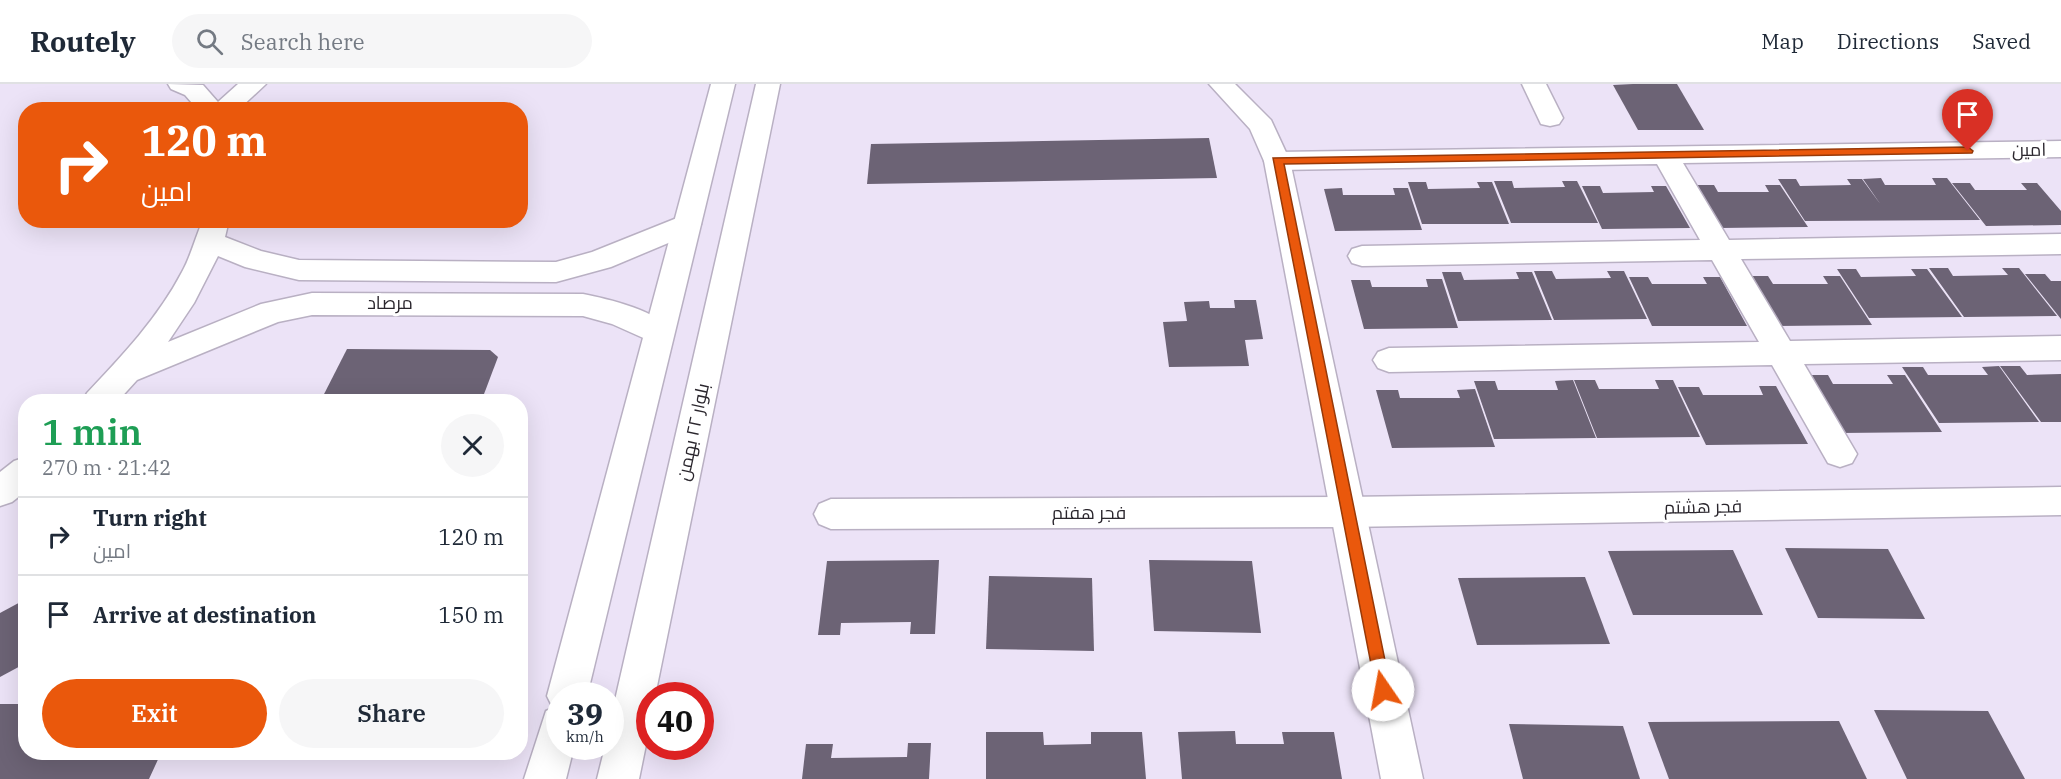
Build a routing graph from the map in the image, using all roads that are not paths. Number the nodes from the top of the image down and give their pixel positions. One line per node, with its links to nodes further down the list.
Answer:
1 (180, 84): 7 (street)
2 (254, 84): 8 (street)
3 (723, 84): 13 (street)
4 (768, 84): 35 (street, بلوار ۲۲ بهمن)
5 (1221, 84): 12 (street)
6 (1534, 84): 9 (street)
7 (205, 102)
8 (231, 102)
9 (1550, 118)
10 (2061, 149): 11 (street, امین)
11 (1665, 155): 12 (street, امین); 16 (street)
12 (1277, 161): 30 (street)
13 (687, 224): 18 (street, مرصاد); 20 (street)
14 (213, 231): 18 (street, مرصاد); 24 (street, مرصاد)
15 (2061, 244): 16 (street)
16 (1721, 250): 17 (street); 22 (street)
17 (1362, 256)
18 (396, 271): 19 (street)
19 (380, 303): 20 (street, مرصاد); 24 (street, مرصاد)
20 (659, 334): 32 (street)
21 (2061, 348): 22 (street)
22 (1781, 353): 23 (street); 26 (street)
23 (1389, 360)
24 (127, 371): 25 (street, مرصاد)
25 (105, 394)
26 (1840, 454)
27 (18, 477): 28 (street)
28 (0, 492)
29 (2061, 501): 30 (street, فجر هشتم)
30 (1346, 512): 31 (street, فجر هفتم); 36 (street)
31 (831, 514)
32 (571, 682)
33 (550, 760): 34 (street)
34 (545, 779)
35 (618, 779)
36 (1402, 779)

